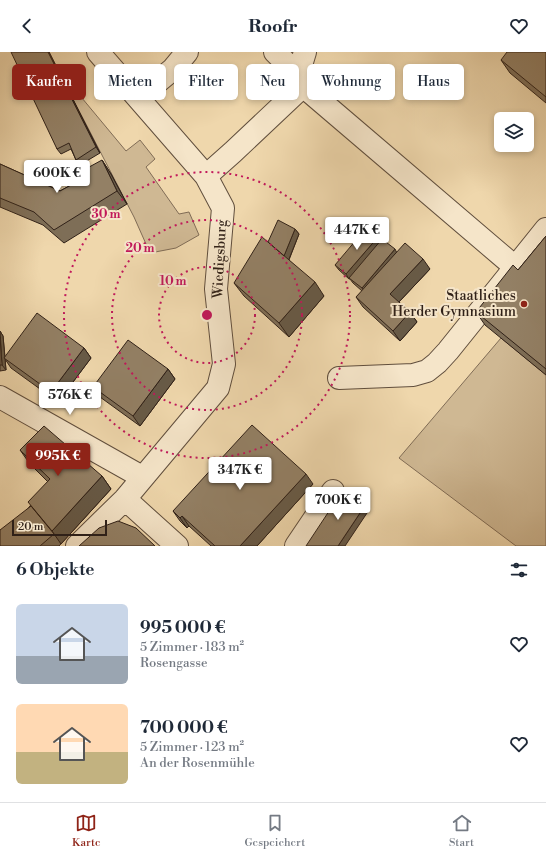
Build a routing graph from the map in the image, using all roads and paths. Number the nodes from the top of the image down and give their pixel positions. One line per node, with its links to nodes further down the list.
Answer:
1 (98, 52): 5 (street, Wiedigsburg)
2 (187, 52): 6 (street)
3 (275, 52): 7 (street)
4 (305, 52): 7 (street)
5 (108, 64)
6 (166, 75)
7 (301, 81): 9 (street); 11 (street)
8 (140, 100): 9 (street, Wiedigsburg)
9 (206, 176): 14 (street, Wiedigsburg)
10 (546, 229): 11 (street)
11 (514, 267): 12 (street)
12 (339, 378)
13 (0, 397): 14 (street)
14 (142, 477): 16 (street, Wiedigsburg)
15 (332, 491): 19 (street)
16 (125, 499): 17 (street, Wiedigsburg); 18 (street)
17 (77, 546)
18 (177, 546)
19 (296, 546)

